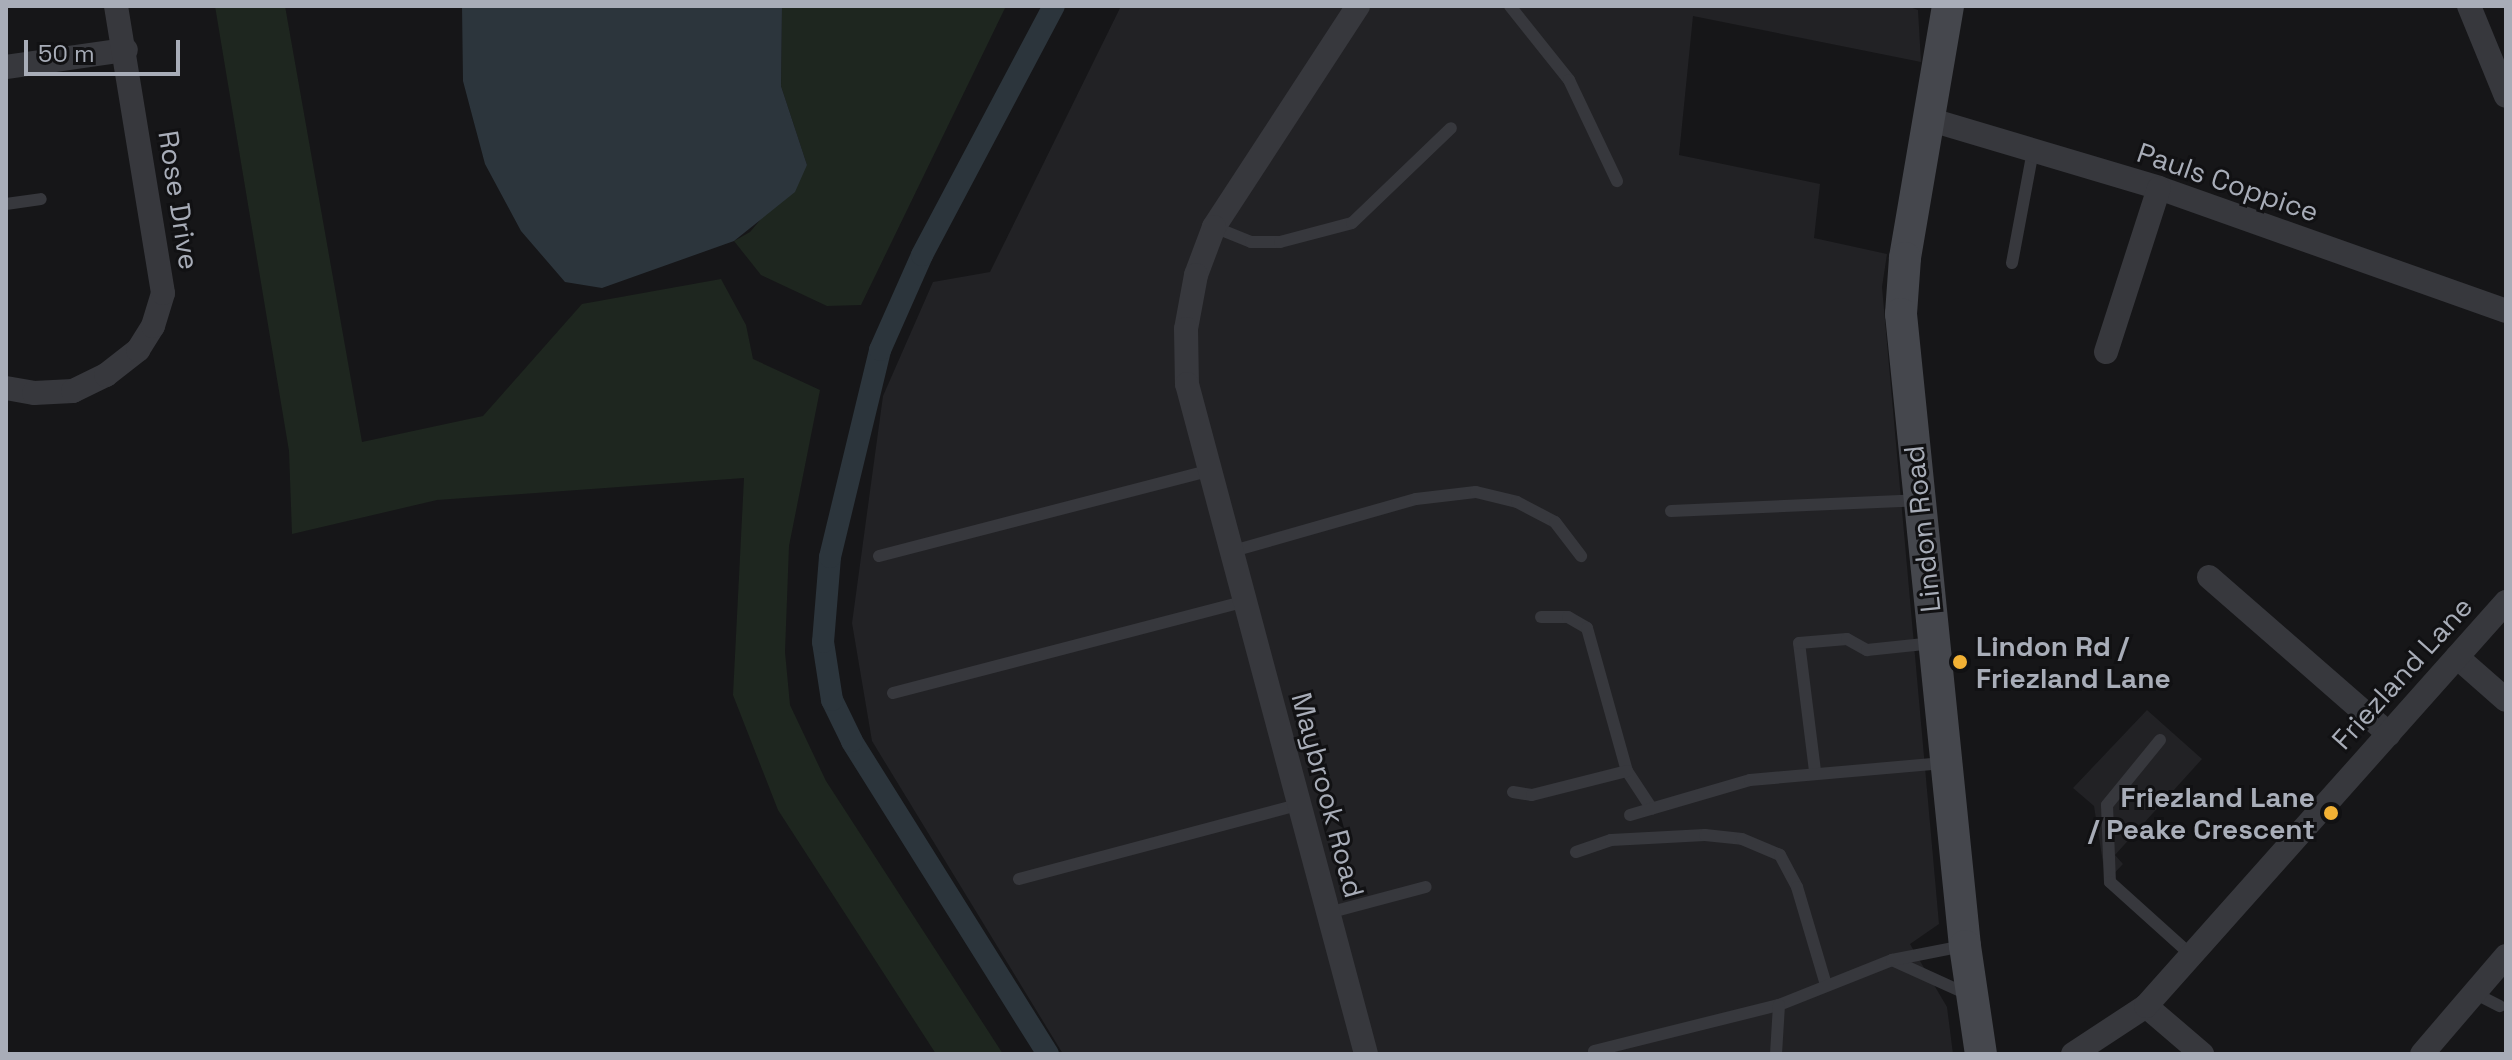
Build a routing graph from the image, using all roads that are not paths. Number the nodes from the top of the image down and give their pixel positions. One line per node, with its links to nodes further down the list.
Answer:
1 (116, 6): 6 (street, Rose Drive)
2 (1358, 6): 16 (street, Maybrook Road)
3 (1510, 6): 12 (lane)
4 (1948, 6): 9 (main road, Lindon Road)
5 (2469, 6): 8 (street)
6 (126, 50): 7 (street); 20 (street, Rose Drive)
7 (6, 67)
8 (2506, 96)
9 (1928, 119): 11 (street, Pauls Coppice); 22 (main road, Lindon Road)
10 (1451, 128): 16 (lane)
11 (2033, 151): 13 (street, Pauls Coppice); 17 (lane)
12 (1617, 181)
13 (2159, 188): 18 (street, Pauls Coppice); 19 (street)
14 (41, 199): 15 (lane)
15 (6, 204)
16 (1214, 227): 21 (street, Maybrook Road)
17 (2012, 263)
18 (2506, 311)
19 (2106, 353)
20 (6, 388)
21 (1211, 470): 24 (street, Maybrook Road); 25 (lane)
22 (1918, 500): 23 (lane); 31 (main road, Lindon Road)
23 (1671, 511)
24 (1233, 551): 26 (lane); 28 (street, Maybrook Road)
25 (879, 556)
26 (1581, 556)
27 (2209, 577): 35 (street)
28 (1246, 601): 33 (lane); 41 (street, Maybrook Road)
29 (2506, 602): 32 (street, Friezland Lane)
30 (1541, 617): 38 (lane)
31 (1934, 643): 37 (main road, Lindon Road); 39 (lane)
32 (2457, 657): 34 (street); 35 (street, Friezland Lane)
33 (893, 693)
34 (2506, 700)
35 (2389, 734): 49 (street, Friezland Lane)
36 (2160, 740): 49 (lane)
37 (1946, 763): 39 (lane); 48 (main road, Lindon Road)
38 (1627, 771): 40 (lane); 42 (lane)
39 (1815, 771): 42 (lane)
40 (1513, 792)
41 (1300, 804): 45 (lane); 47 (street, Maybrook Road)
42 (1652, 809): 43 (lane)
43 (1630, 815)
44 (1576, 852): 52 (lane)
45 (1019, 879)
46 (1426, 887): 47 (lane)
47 (1328, 913): 59 (street, Maybrook Road)
48 (1965, 946): 51 (lane); 54 (main road, Lindon Road)
49 (2190, 954): 56 (street, Friezland Lane)
50 (2506, 956): 53 (street)
51 (1892, 960): 52 (lane); 54 (lane)
52 (1826, 985): 55 (lane)
53 (2474, 993): 57 (lane); 64 (street)
54 (1971, 996): 61 (main road, Lindon Road)
55 (1779, 1005): 58 (lane); 60 (lane)
56 (2146, 1006): 62 (street, Friezland Lane); 63 (street)
57 (2500, 1006)
58 (1594, 1051)
59 (1366, 1054)
60 (1776, 1054)
61 (1981, 1054)
62 (2073, 1054)
63 (2202, 1054)
64 (2422, 1054)

